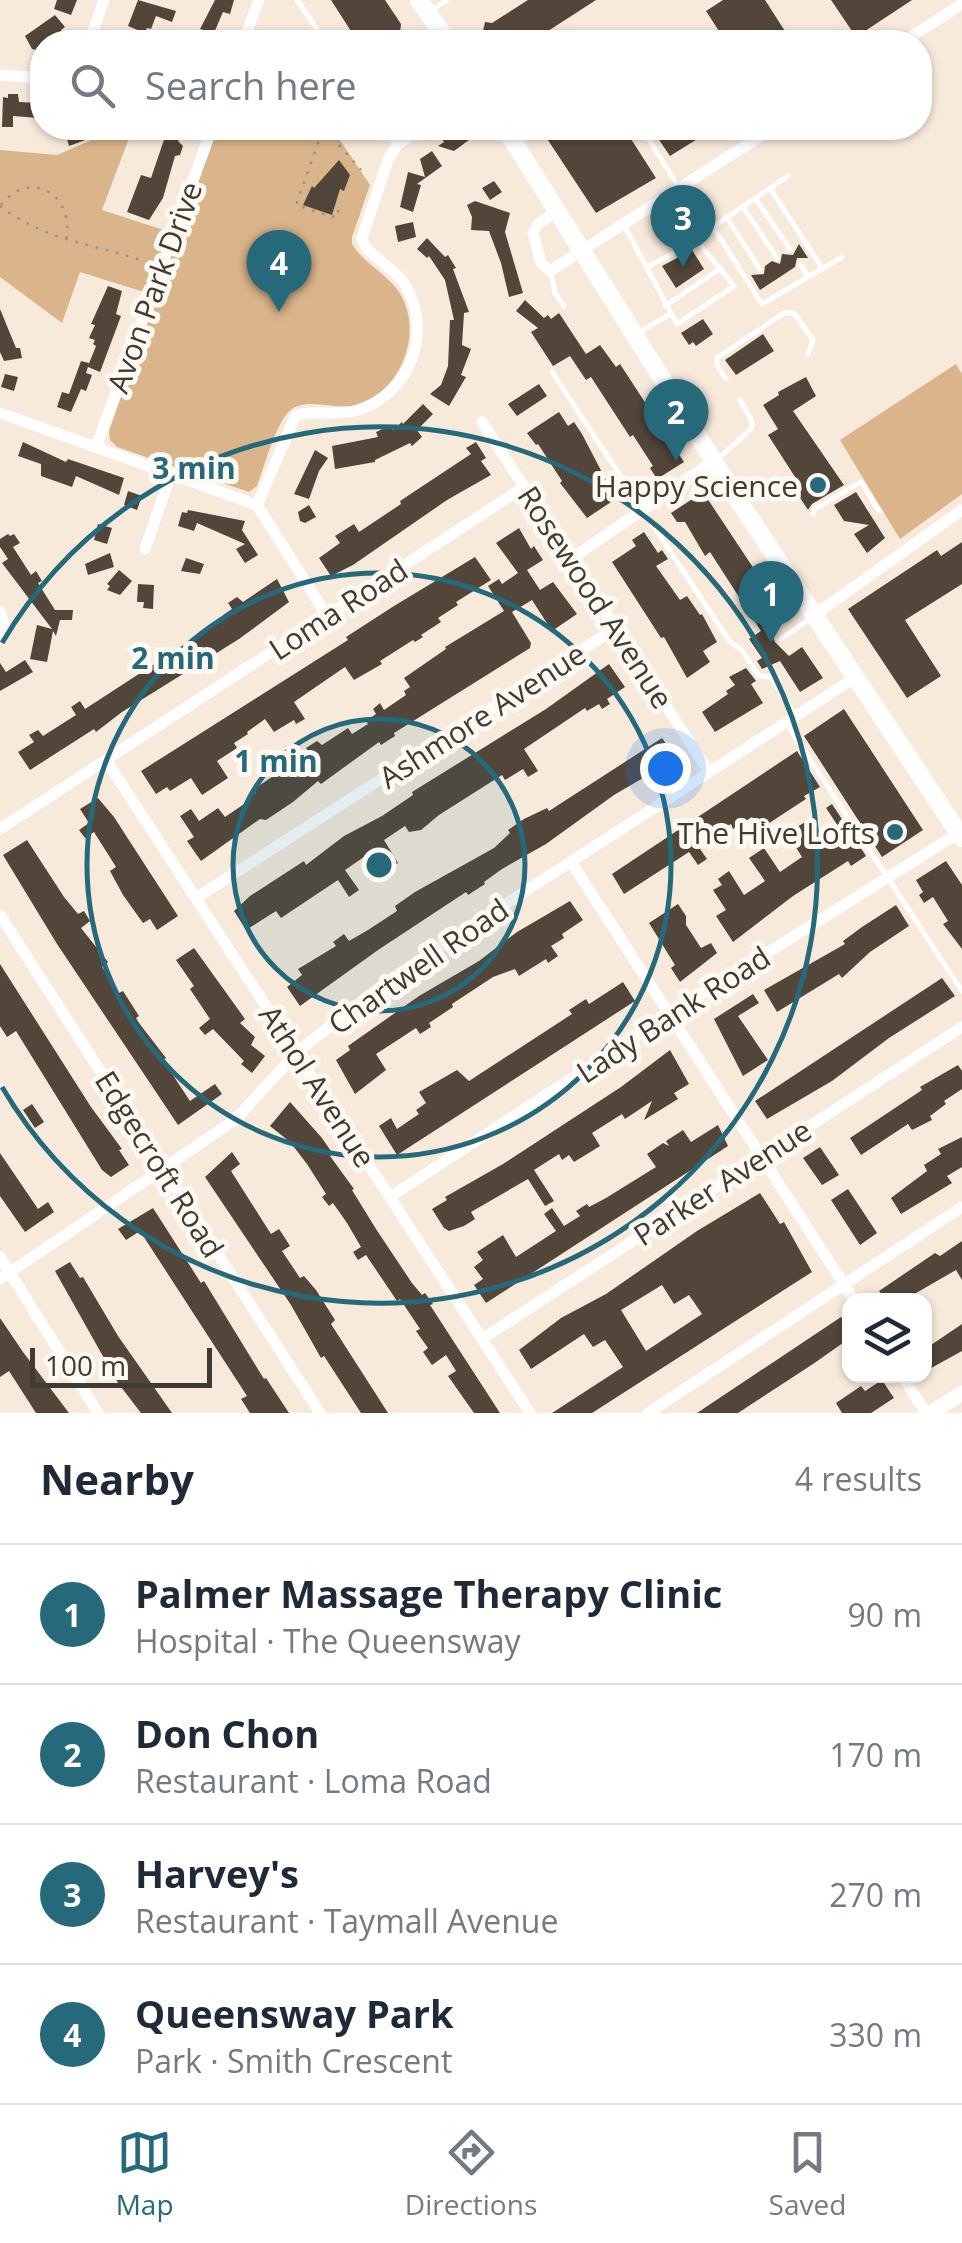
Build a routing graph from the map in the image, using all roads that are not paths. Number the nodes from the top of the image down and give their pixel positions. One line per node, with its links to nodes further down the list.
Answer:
1 (104, 0): 7 (street)
2 (259, 0): 8 (street)
3 (297, 0): 9 (lane)
4 (447, 0): 6 (lane)
5 (962, 4): 11 (street)
6 (424, 6): 10 (main road)
7 (95, 30)
8 (248, 30)
9 (318, 30)
10 (440, 30)
11 (922, 30)
12 (0, 75): 13 (street)
13 (30, 77)
14 (208, 140): 56 (street, Avon Park Drive)
15 (392, 140): 20 (lane)
16 (404, 140): 20 (street)
17 (513, 140): 27 (main road)
18 (649, 140): 23 (lane)
19 (755, 140): 23 (street)
20 (397, 145): 60 (street)
21 (788, 176): 22 (lane)
22 (770, 188): 24 (lane); 38 (lane)
23 (679, 189): 25 (street)
24 (755, 198): 26 (lane); 31 (lane)
25 (660, 202): 29 (street); 30 (lane)
26 (743, 207): 28 (lane); 34 (lane)
27 (558, 210): 32 (main road); 40 (street)
28 (726, 218): 39 (lane); 45 (lane)
29 (624, 224): 32 (street); 36 (lane)
30 (687, 244): 36 (lane); 37 (lane)
31 (790, 250)
32 (583, 251): 40 (street); 49 (main road)
33 (842, 257): 38 (lane)
34 (776, 258)
35 (800, 264): 42 (lane)
36 (647, 267): 47 (lane)
37 (721, 268): 47 (lane); 48 (lane)
38 (822, 268): 42 (lane)
39 (760, 269)
40 (551, 271): 46 (lane)
41 (786, 272): 44 (lane)
42 (808, 276): 44 (lane)
43 (769, 284): 45 (lane)
44 (794, 284): 45 (lane)
45 (776, 295)
46 (564, 306)
47 (666, 306): 48 (lane)
48 (670, 314): 49 (lane)
49 (635, 335): 57 (main road)
50 (808, 354): 52 (lane)
51 (552, 372): 62 (lane)
52 (726, 379)
53 (740, 400): 57 (lane)
54 (0, 413): 56 (street)
55 (482, 422): 59 (street, Rosewood Avenue)
56 (96, 446): 58 (street)
57 (715, 460): 62 (street); 68 (main road)
58 (171, 474): 60 (street); 65 (street)
59 (524, 487): 66 (street, Rosewood Avenue); 69 (street, Loma Road)
60 (257, 505): 69 (street)
61 (962, 510): 68 (street)
62 (644, 511): 66 (street); 74 (lane)
63 (879, 511): 64 (lane)
64 (813, 514)
65 (145, 549)
66 (570, 559): 70 (street, Rosewood Avenue)
67 (0, 612): 72 (street)
68 (816, 614): 71 (lane); 73 (main road)
69 (327, 616): 75 (street, Loma Road)
70 (616, 628): 76 (street, Rosewood Avenue); 81 (street, Ashmore Avenue)
71 (780, 639)
72 (0, 640)
73 (856, 677): 74 (street, Chartwell Road); 78 (main road)
74 (791, 719): 76 (street, Chartwell Road); 80 (lane)
75 (106, 760): 77 (street, Loma Road); 81 (street, Athol Avenue)
76 (709, 772): 79 (street, Chartwell Road)
77 (0, 829)
78 (961, 834): 80 (street, Lady Bank Road)
79 (572, 862): 84 (street); 86 (street, Chartwell Road)
80 (888, 877): 83 (lane); 84 (street, Lady Bank Road)
81 (196, 898): 86 (street, Athol Avenue)
82 (0, 915): 88 (street, Edgecroft Road)
83 (962, 991)
84 (670, 1015): 87 (street); 89 (street, Lady Bank Road)
85 (962, 1027): 87 (street, Parker Avenue)
86 (296, 1053): 88 (street, Chartwell Road); 89 (street, Athol Avenue)
87 (761, 1156): 93 (street); 95 (street, Parker Avenue)
88 (164, 1171): 92 (street, Chartwell Road); 99 (street, Edgecroft Road)
89 (390, 1198): 95 (street, Athol Avenue)
90 (962, 1207): 93 (street)
91 (0, 1257): 92 (street)
92 (4, 1276): 98 (street)
93 (844, 1285): 94 (street); 101 (street)
94 (849, 1293)
95 (482, 1340): 100 (street, Athol Avenue)
96 (907, 1383): 102 (street)
97 (962, 1393): 102 (main road)
98 (98, 1413)
99 (320, 1413)
100 (530, 1413)
101 (648, 1413)
102 (929, 1413)

